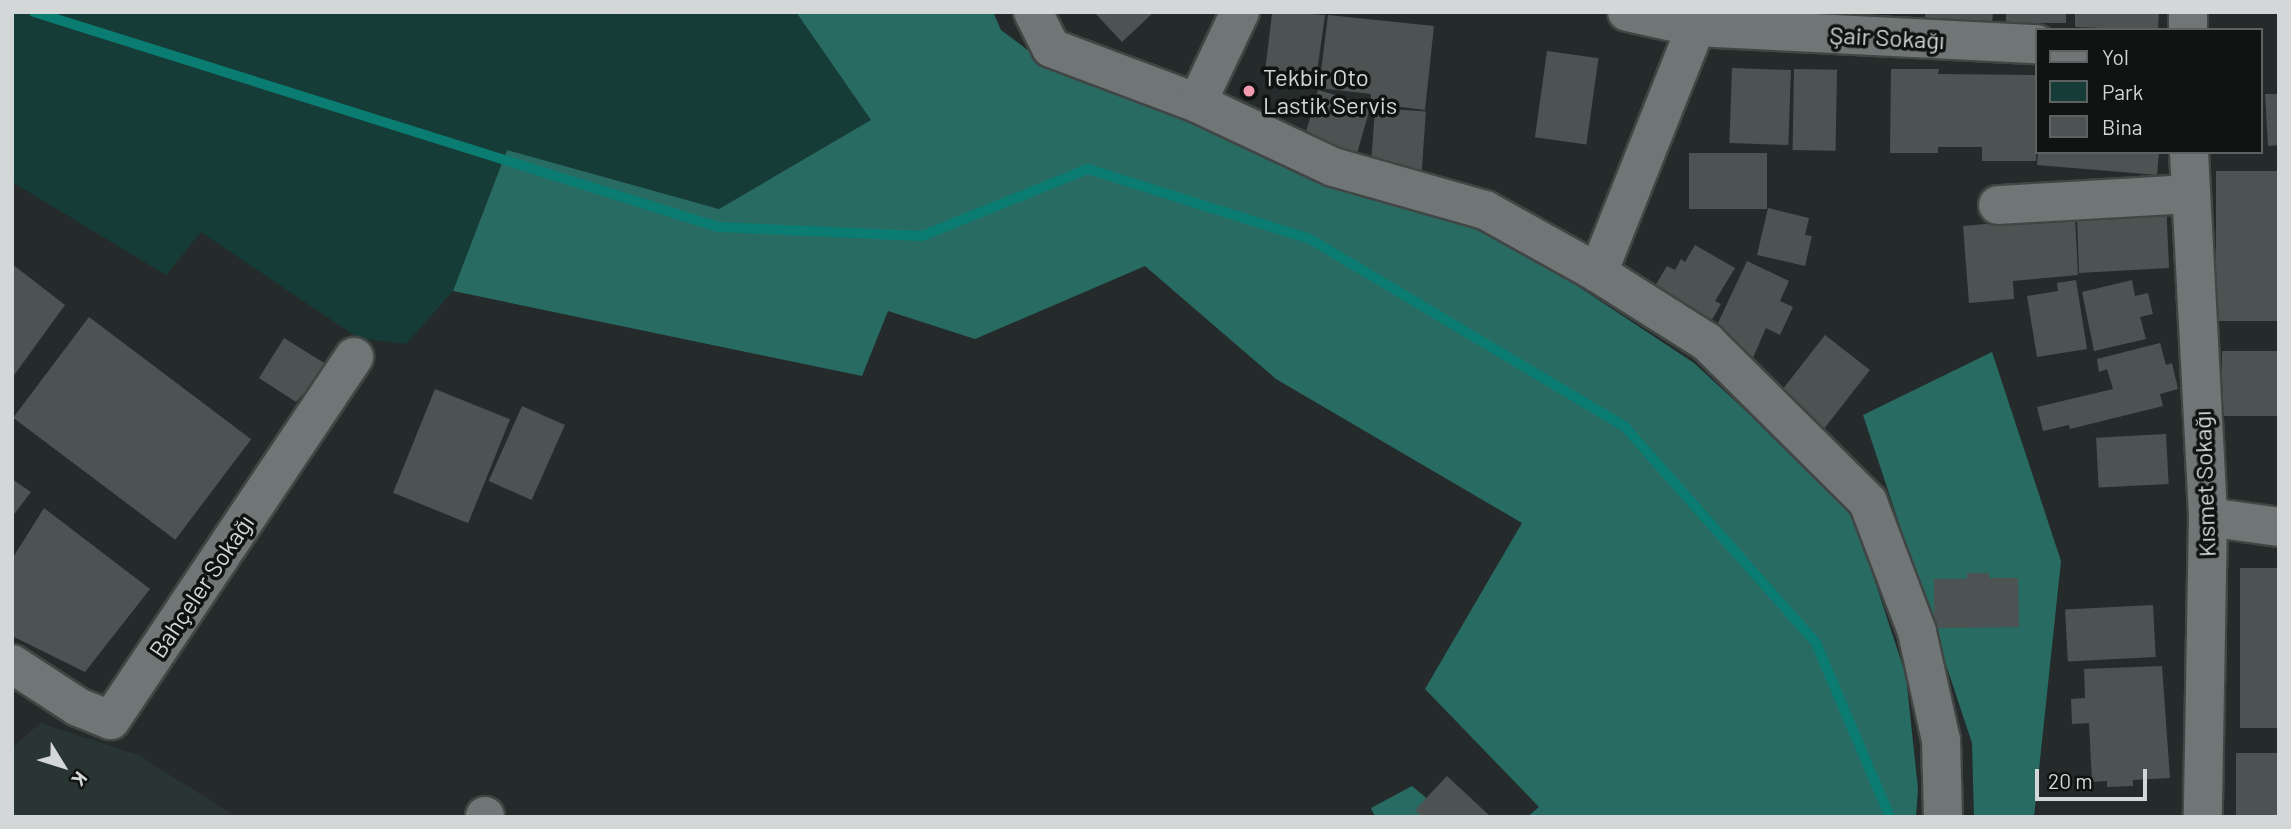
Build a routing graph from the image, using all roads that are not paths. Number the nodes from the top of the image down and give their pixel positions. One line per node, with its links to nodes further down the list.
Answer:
1 (1033, 12): 6 (street)
2 (1240, 12): 6 (street)
3 (1627, 12): 4 (street, Şair Sokağı)
4 (1696, 27): 5 (street, Şair Sokağı); 10 (street)
5 (2036, 44)
6 (1197, 103): 10 (street)
7 (2189, 154): 8 (street, Kısmet Sokağı)
8 (2189, 194): 9 (street); 12 (street, Kısmet Sokağı)
9 (1998, 205)
10 (1598, 273): 15 (street)
11 (354, 358): 14 (street, Bahçeler Sokağı)
12 (2208, 517): 13 (street); 16 (street, Kısmet Sokağı)
13 (2279, 527)
14 (12, 664)
15 (1943, 817)
16 (2203, 817)

